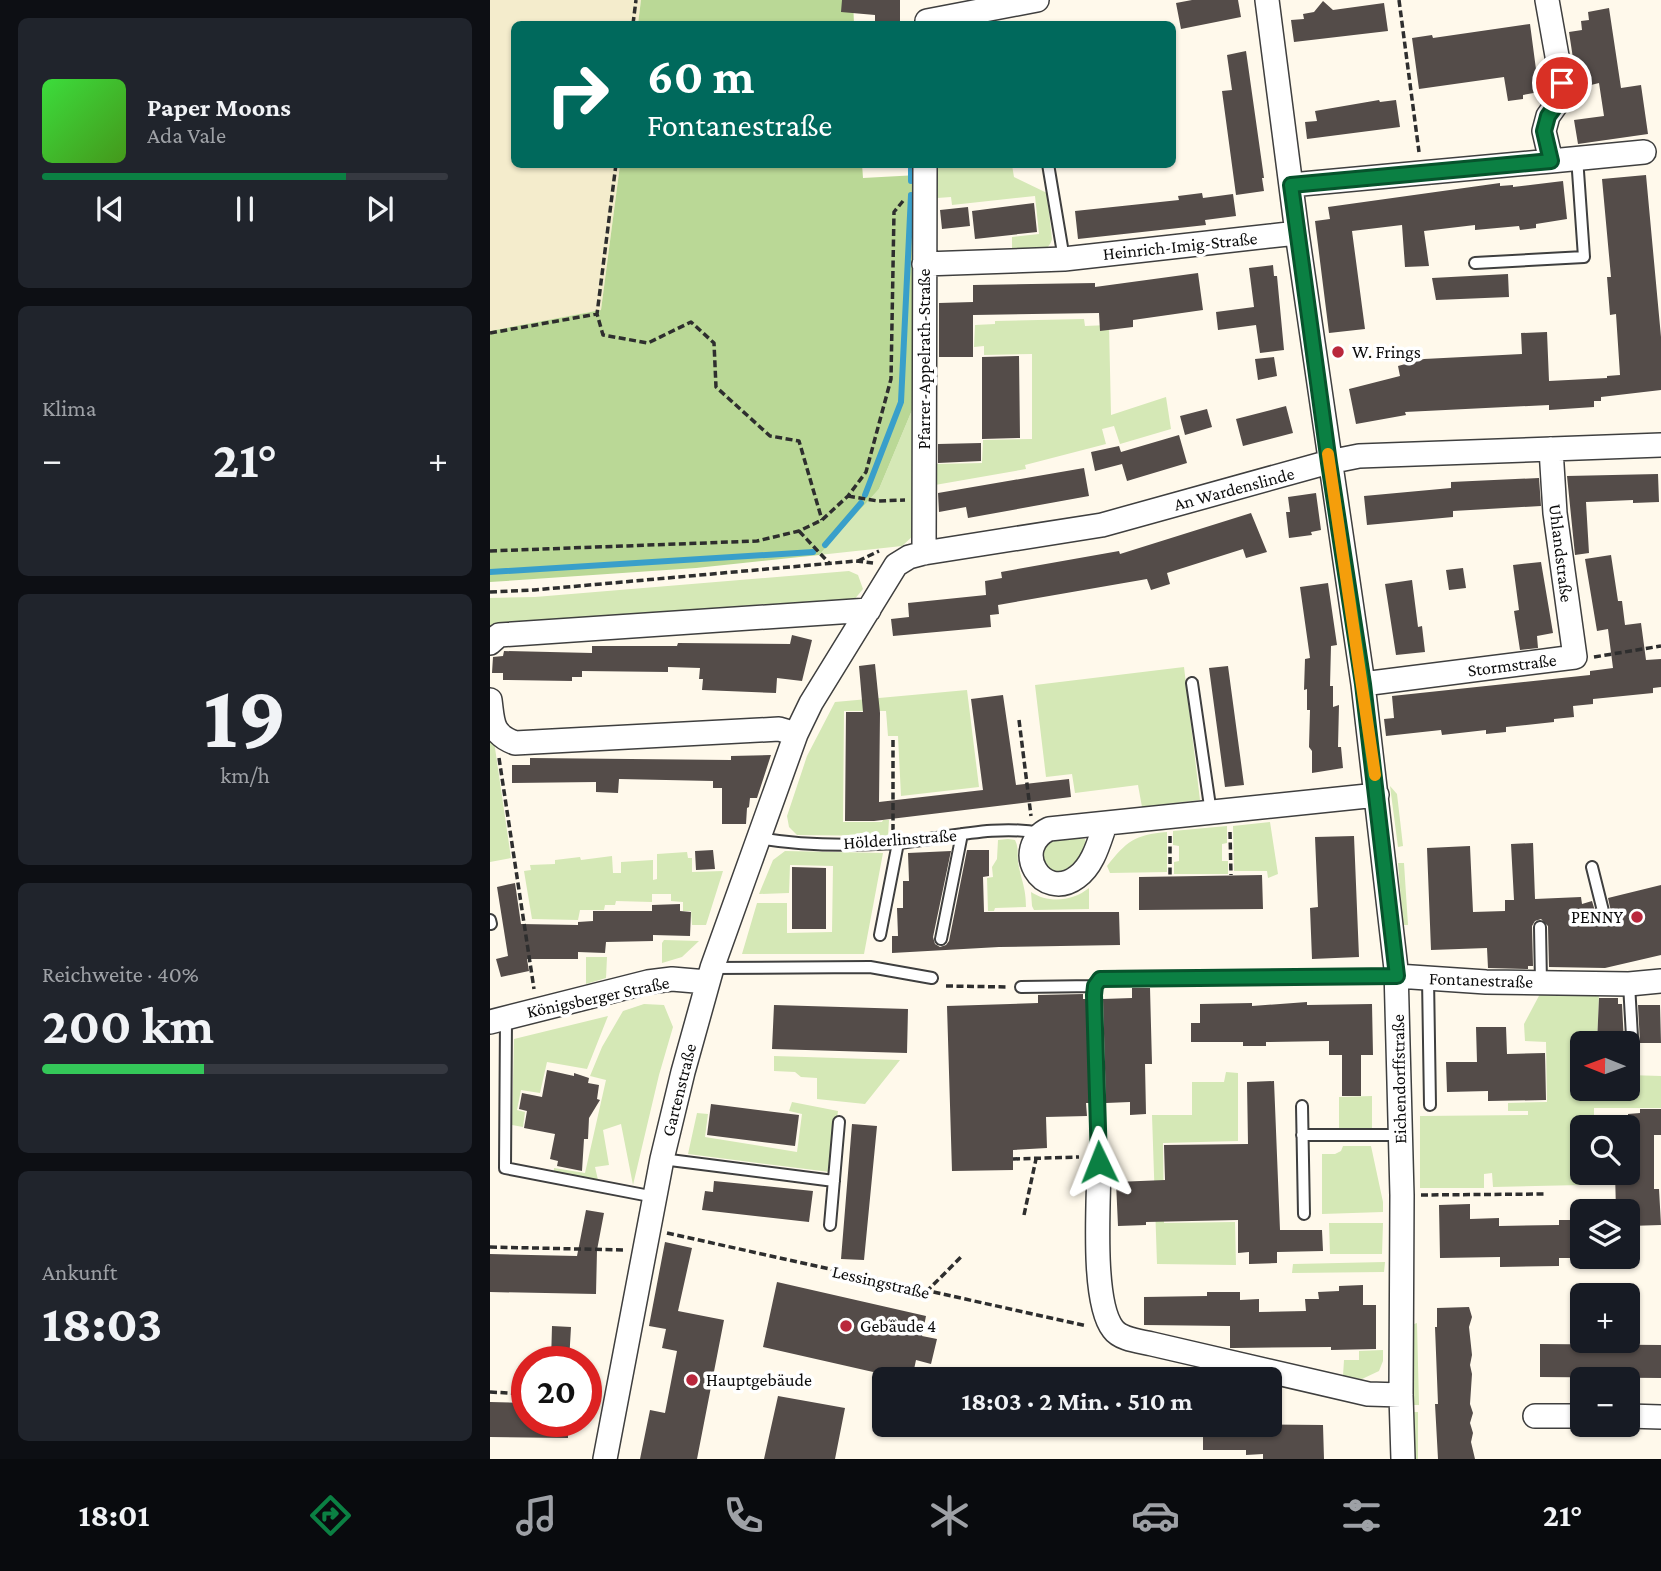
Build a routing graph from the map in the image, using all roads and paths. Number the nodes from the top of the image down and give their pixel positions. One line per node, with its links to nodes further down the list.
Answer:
1 (636, 0): 7 (path)
2 (1037, 0): 6 (street)
3 (1267, 0): 15 (street, Eichendorffstraße)
4 (1399, 0): 14 (path)
5 (1547, 0): 10 (street)
6 (927, 15)
7 (633, 21)
8 (1654, 151): 9 (street)
9 (1577, 157): 10 (street); 18 (lane)
10 (1551, 161): 14 (street)
11 (615, 168): 20 (path)
12 (925, 168): 19 (street, Pfarrer-Appelrath-Straße); 25 (path)
13 (1049, 168): 17 (lane)
14 (1422, 172): 15 (street)
15 (1291, 185): 16 (street, Eichendorffstraße)
16 (1297, 233): 17 (street, Heinrich-Imig-Straße); 24 (street, Eichendorffstraße)
17 (1064, 259): 19 (street, Heinrich-Imig-Straße)
18 (1475, 263)
19 (924, 264): 26 (street, Pfarrer-Appelrath-Straße)
20 (597, 314): 21 (path); 27 (path)
21 (490, 333)
22 (1661, 445): 23 (street, An Wardenslinde)
23 (1551, 449): 24 (street, An Wardenslinde); 38 (street, Uhlandstraße)
24 (1329, 463): 30 (street, An Wardenslinde); 40 (street, Eichendorffstraße)
25 (848, 496): 26 (path); 27 (path)
26 (923, 499): 30 (street, Pfarrer-Appelrath-Straße)
27 (822, 520): 28 (path)
28 (799, 531): 29 (path); 33 (path)
29 (490, 551)
30 (924, 553): 31 (street, An Wardenslinde)
31 (888, 558): 32 (path); 32 (path); 35 (street, Gartenstraße)
32 (856, 561): 33 (path)
33 (830, 564): 34 (path)
34 (490, 592)
35 (869, 610): 36 (street); 44 (street, Gartenstraße)
36 (490, 643)
37 (1661, 646): 38 (path, Stormstraße)
38 (1575, 657): 40 (street, Stormstraße)
39 (1192, 683): 47 (lane)
40 (1363, 684): 46 (street, Eichendorffstraße)
41 (490, 700): 43 (street)
42 (1020, 720): 50 (path)
43 (494, 728): 44 (street); 70 (path)
44 (796, 734): 52 (street, Gartenstraße)
45 (893, 740): 53 (path)
46 (1377, 795): 47 (street, Hölderlinstraße); 62 (street, Eichendorffstraße)
47 (1220, 812): 48 (street, Hölderlinstraße); 55 (path)
48 (1169, 818): 49 (street, Hölderlinstraße); 56 (path)
49 (1105, 825): 50 (street, Hölderlinstraße); 50 (street)
50 (1037, 832): 51 (lane, Hölderlinstraße)
51 (962, 834): 53 (lane, Hölderlinstraße); 60 (lane)
52 (758, 838): 53 (lane, Hölderlinstraße); 61 (street, Gartenstraße)
53 (895, 843): 59 (lane)
54 (1592, 867): 57 (lane)
55 (1231, 875)
56 (1170, 876)
57 (1604, 915)
58 (1540, 927): 66 (lane)
59 (880, 935)
60 (942, 939)
61 (710, 975): 63 (lane); 70 (street, Königsberger Straße); 81 (street, Gartenstraße)
62 (1397, 976): 64 (street, Fontanestraße); 68 (lane, Fontanestraße); 77 (street, Eichendorffstraße)
63 (932, 978): 69 (path)
64 (1429, 978): 66 (street, Fontanestraße); 73 (lane)
65 (1661, 981): 67 (street, Fontanestraße)
66 (1541, 982): 67 (street, Fontanestraße)
67 (1629, 984): 72 (lane)
68 (1095, 986): 69 (lane, Fontanestraße); 80 (lane)
69 (1021, 987)
70 (538, 1010): 71 (street, Königsberger Straße)
71 (498, 1020): 85 (lane)
72 (1632, 1031)
73 (1430, 1105)
74 (1302, 1106): 76 (lane)
75 (839, 1122): 82 (lane)
76 (1302, 1135): 77 (lane); 86 (lane)
77 (1400, 1135): 84 (street, Eichendorffstraße)
78 (1013, 1159): 79 (path)
79 (1036, 1159): 80 (path); 87 (path)
80 (1098, 1159): 93 (street)
81 (670, 1160): 82 (lane, Gartenstraße); 85 (street, Gartenstraße)
82 (834, 1181): 88 (lane)
83 (1545, 1194): 84 (path)
84 (1402, 1195): 96 (street, Eichendorffstraße)
85 (655, 1197): 89 (street, Gartenstraße)
86 (1304, 1214)
87 (1024, 1215)
88 (830, 1225)
89 (646, 1240): 90 (path, Lessingstraße); 92 (path, Lessingstraße); 101 (street, Gartenstraße)
90 (490, 1247)
91 (961, 1257): 92 (path)
92 (926, 1292): 93 (path, Lessingstraße)
93 (1114, 1331): 96 (street)
94 (490, 1392): 95 (path)
95 (511, 1393)
96 (1401, 1395): 102 (street, Eichendorffstraße)
97 (1535, 1416): 98 (street)
98 (1570, 1416)
99 (1640, 1416): 100 (street)
100 (1661, 1417)
101 (605, 1459)
102 (1402, 1459)

